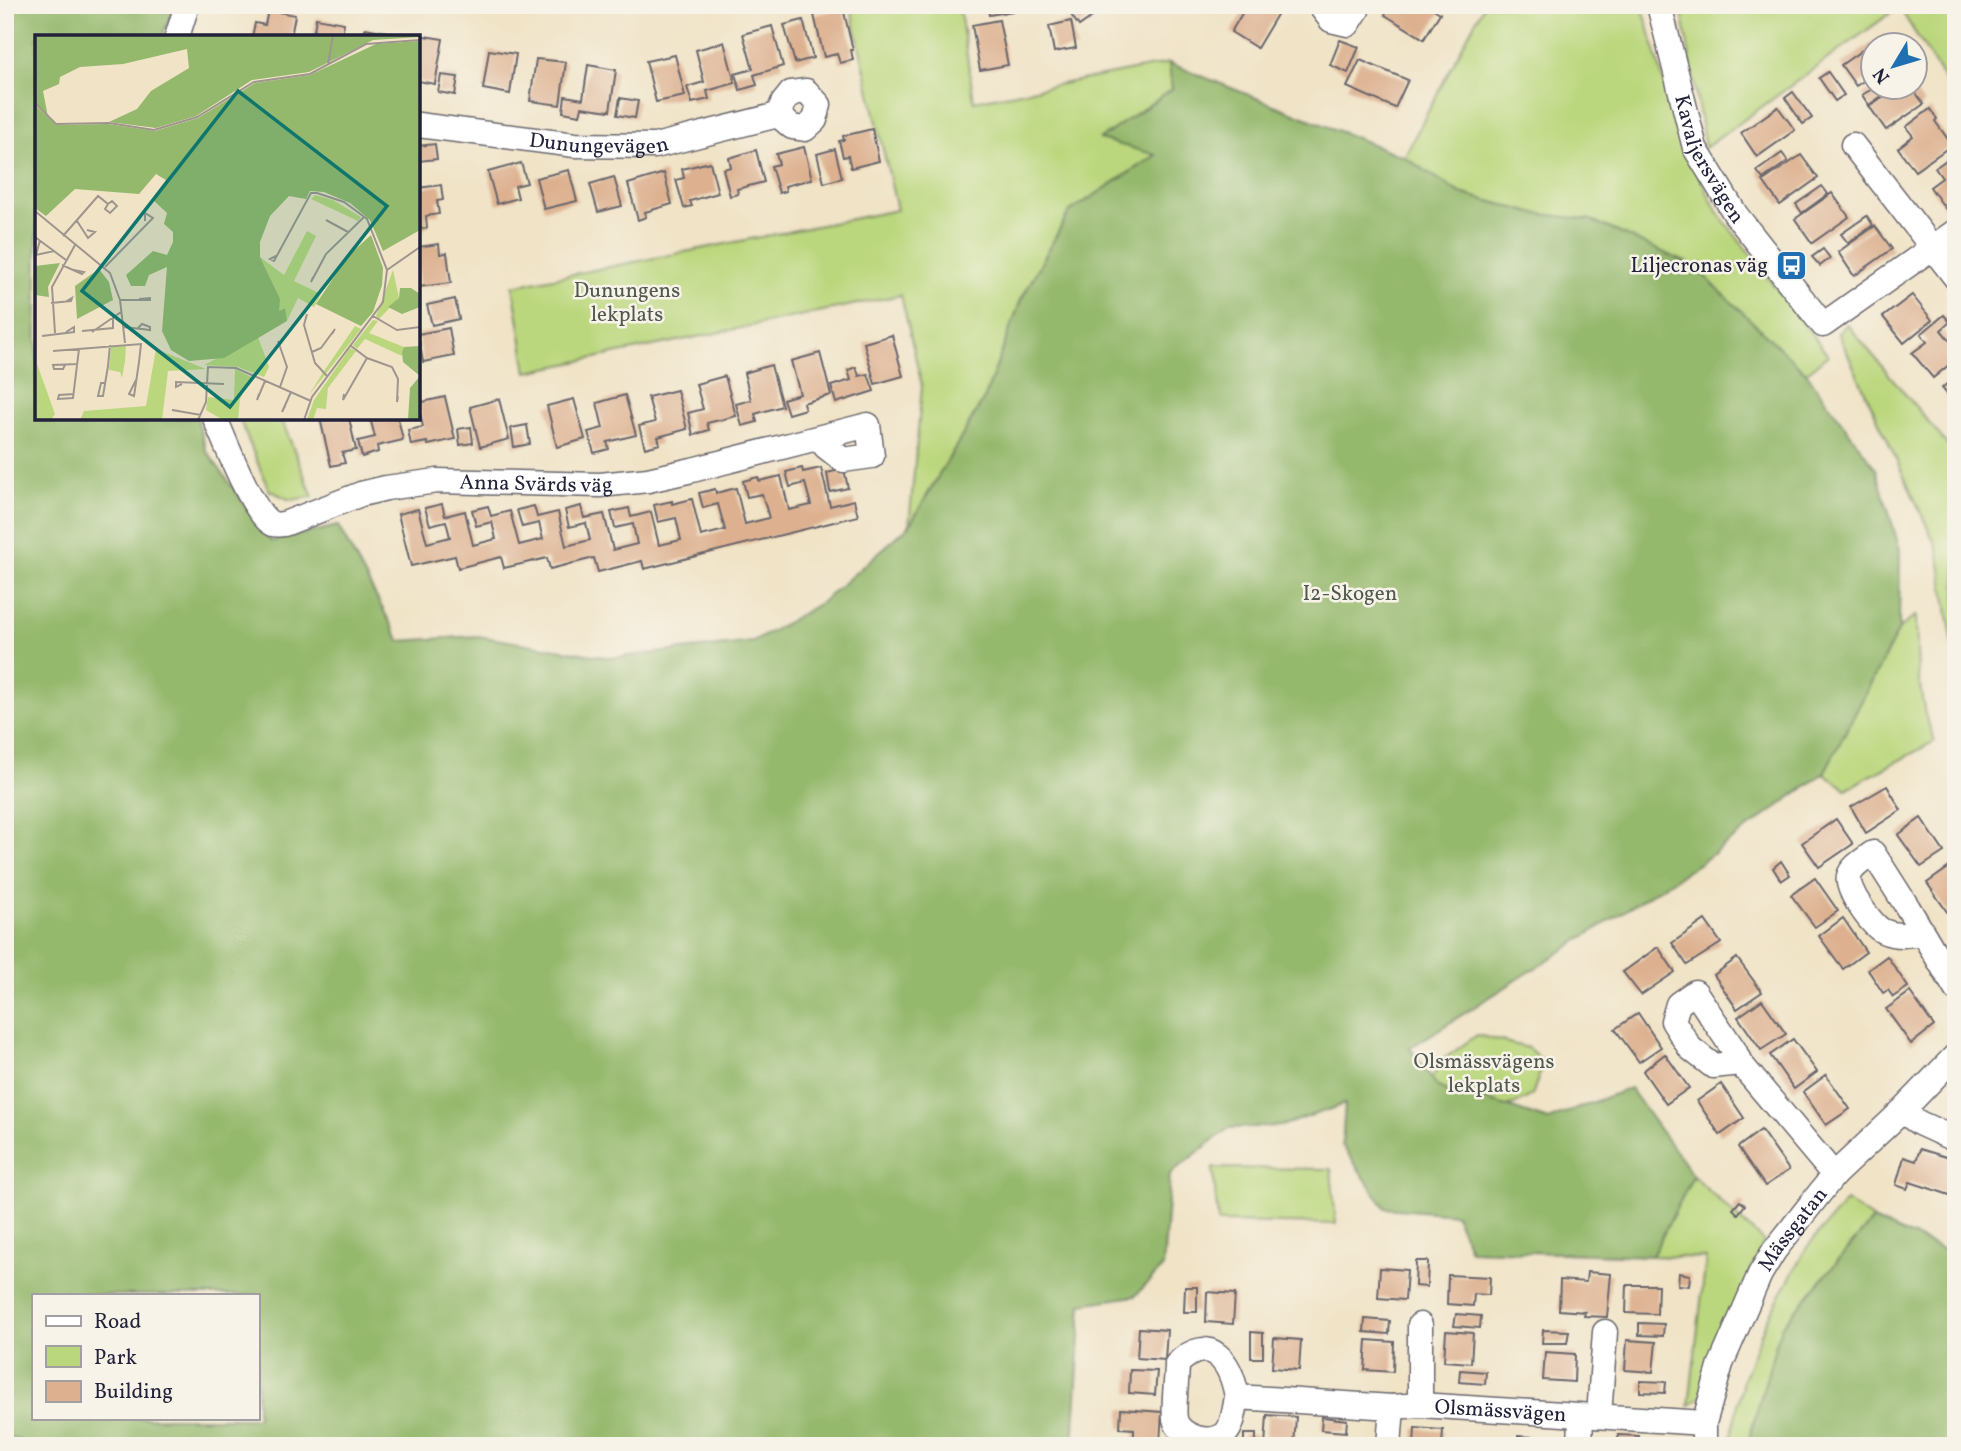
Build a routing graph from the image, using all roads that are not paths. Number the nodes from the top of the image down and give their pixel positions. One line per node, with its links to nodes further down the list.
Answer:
1 (187, 5): 5 (street)
2 (1322, 5): 3 (street)
3 (1356, 5)
4 (1658, 5): 10 (street, Kavaljersvägen)
5 (178, 35)
6 (778, 115): 7 (street, Dunungevägen)
7 (420, 125)
8 (1853, 145): 10 (street)
9 (1956, 231): 10 (street)
10 (1931, 248): 11 (street)
11 (1956, 278)
12 (216, 420): 13 (street, Anna Svärds väg)
13 (823, 437)
14 (1922, 933): 15 (street)
15 (1956, 989)
16 (1956, 1055): 18 (street, Mässgatan)
17 (1740, 1063): 20 (street)
18 (1902, 1111): 19 (street); 20 (street, Mässgatan)
19 (1956, 1140)
20 (1834, 1175): 27 (street, Mässgatan)
21 (1420, 1325): 24 (street, Olsmässvägen)
22 (1605, 1332): 26 (street, Olsmässvägen)
23 (1237, 1397): 25 (street, Olsmässvägen)
24 (1420, 1405): 25 (street, Olsmässvägen); 26 (street, Olsmässvägen)
25 (1392, 1407): 28 (street)
26 (1590, 1416): 27 (street, Olsmässvägen); 29 (street, Olsmässvägen)
27 (1704, 1434)
28 (1389, 1446)
29 (1580, 1446)

